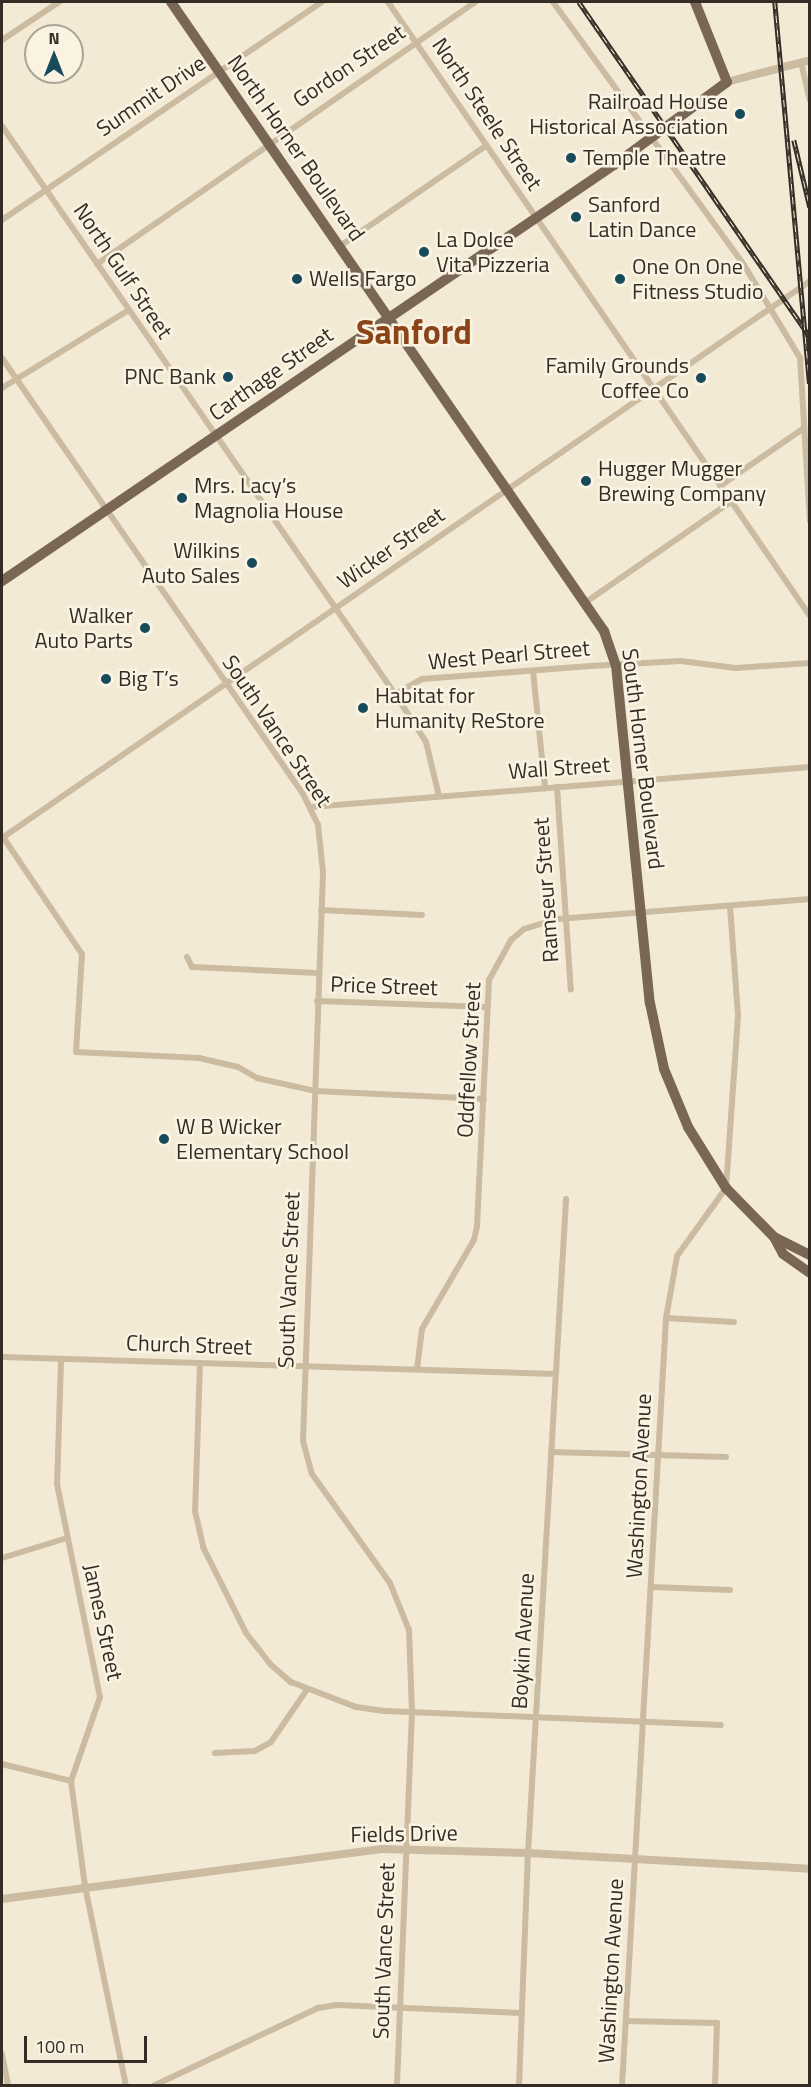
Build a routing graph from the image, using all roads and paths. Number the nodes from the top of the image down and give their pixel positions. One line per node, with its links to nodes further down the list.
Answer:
1 (59, 2): 8 (street)
2 (171, 2): 11 (main road, North Horner Boulevard)
3 (322, 2): 11 (street, Summit Drive)
4 (388, 2): 9 (street, North Steele Street)
5 (475, 2): 9 (street, Gordon Street)
6 (553, 2): 15 (street)
7 (695, 2): 12 (main road)
8 (2, 40)
9 (416, 42): 16 (street, Gordon Street); 17 (street, North Steele Street)
10 (805, 61): 12 (street); 13 (street)
11 (219, 72): 16 (main road, North Horner Boulevard); 18 (street, Summit Drive)
12 (727, 82): 15 (main road, Carthage Street)
13 (810, 100)
14 (2, 126): 18 (street, North Gulf Street)
15 (653, 138): 19 (main road, Carthage Street); 24 (street)
16 (268, 143): 21 (main road, North Horner Boulevard); 22 (street, Gordon Street)
17 (487, 145): 19 (street, North Steele Street); 21 (street)
18 (45, 190): 20 (street, Summit Drive); 22 (street, North Gulf Street)
19 (535, 217): 26 (main road, Carthage Street); 30 (street, North Steele Street)
20 (2, 220)
21 (340, 246): 26 (main road, North Horner Boulevard)
22 (97, 264): 25 (street, North Gulf Street)
23 (810, 281): 24 (street, Wicker Street)
24 (772, 307): 30 (street, Wicker Street); 31 (street)
25 (127, 311): 28 (street); 32 (street, North Gulf Street)
26 (390, 315): 32 (main road, Carthage Street); 34 (main road, South Horner Boulevard)
27 (2, 358): 28 (street, South Vance Street)
28 (16, 379): 29 (street); 36 (street, South Vance Street)
29 (2, 388)
30 (654, 388): 33 (street, North Steele Street); 34 (street, Wicker Street)
31 (804, 428): 33 (street); 37 (street)
32 (214, 437): 36 (main road, Carthage Street); 40 (street, North Gulf Street)
33 (720, 486): 35 (street, North Steele Street)
34 (509, 488): 39 (main road, South Horner Boulevard); 40 (street, Wicker Street)
35 (732, 501): 39 (street); 41 (street, North Steele Street)
36 (106, 511): 38 (main road, Carthage Street); 45 (street, South Vance Street)
37 (810, 520)
38 (2, 581)
39 (586, 602): 43 (main road, South Horner Boulevard)
40 (334, 610): 45 (street, Wicker Street); 46 (street, North Gulf Street)
41 (810, 616)
42 (810, 663): 43 (street, West Pearl Street)
43 (616, 664): 44 (street, West Pearl Street); 48 (main road, South Horner Boulevard)
44 (533, 671): 46 (street, West Pearl Street); 50 (street, Ramseur Street)
45 (225, 684): 52 (street, South Vance Street); 53 (street, Wicker Street)
46 (395, 694): 51 (street, North Gulf Street)
47 (810, 767): 48 (street, Wall Street)
48 (628, 781): 49 (street, Wall Street); 57 (main road, South Horner Boulevard)
49 (557, 787): 50 (street, Wall Street); 59 (street, Ramseur Street)
50 (545, 788): 51 (street, Wall Street)
51 (439, 796): 52 (street, Wall Street)
52 (311, 807): 56 (street, South Vance Street)
53 (2, 838): 65 (street)
54 (810, 899): 55 (street, Oddfellow Street)
55 (730, 906): 57 (street, Oddfellow Street); 67 (street)
56 (321, 910): 58 (street); 61 (street, South Vance Street)
57 (641, 911): 59 (street, Oddfellow Street); 67 (main road, South Horner Boulevard)
58 (422, 915)
59 (566, 918): 62 (street, Ramseur Street); 64 (street, Oddfellow Street)
60 (187, 957): 61 (street, Price Street)
61 (318, 973): 63 (street, South Vance Street)
62 (571, 990)
63 (317, 1001): 64 (street, Price Street); 65 (street, South Vance Street)
64 (487, 1007): 66 (street, Oddfellow Street)
65 (315, 1091): 66 (street); 77 (street, South Vance Street)
66 (484, 1099): 78 (street, Oddfellow Street)
67 (726, 1188): 69 (main road, South Horner Boulevard); 72 (street, Washington Avenue)
68 (566, 1199): 79 (street, Boykin Avenue)
69 (774, 1237): 70 (main road, South Horner Boulevard); 71 (main road, South Horner Boulevard)
70 (810, 1255)
71 (810, 1273)
72 (666, 1318): 73 (street); 81 (street, Washington Avenue)
73 (734, 1322)
74 (2, 1357): 75 (street, Church Street)
75 (61, 1360): 76 (street, Church Street); 83 (street, James Street)
76 (200, 1363): 77 (street, Church Street); 87 (street)
77 (303, 1368): 78 (street, Church Street); 88 (street, South Vance Street)
78 (417, 1369): 79 (street, Church Street)
79 (555, 1374): 80 (street, Boykin Avenue)
80 (551, 1452): 81 (street); 89 (street, Boykin Avenue)
81 (657, 1455): 82 (street); 85 (street, Washington Avenue)
82 (726, 1457)
83 (67, 1538): 84 (street); 94 (street, James Street)
84 (2, 1558)
85 (652, 1587): 86 (street); 90 (street, Washington Avenue)
86 (730, 1590)
87 (306, 1690): 88 (street); 92 (street)
88 (412, 1711): 89 (street); 95 (street, South Vance Street)
89 (537, 1718): 90 (street); 96 (street, Boykin Avenue)
90 (644, 1724): 91 (street); 97 (street, Washington Avenue)
91 (721, 1725)
92 (214, 1753)
93 (2, 1764): 94 (street)
94 (71, 1781): 99 (street, James Street)
95 (406, 1849): 96 (street, Fields Drive); 99 (street, Fields Drive); 101 (street, South Vance Street)
96 (528, 1853): 97 (street, Fields Drive); 102 (street, Boykin Avenue)
97 (635, 1859): 98 (street, Fields Drive); 103 (street, Washington Avenue)
98 (810, 1869)
99 (85, 1886): 100 (street, Fields Drive); 106 (street, James Street)
100 (2, 1899)
101 (401, 2007): 102 (street); 107 (street); 108 (street, South Vance Street)
102 (521, 2013): 109 (street, Boykin Avenue)
103 (626, 2021): 110 (street, Washington Avenue); 111 (street)
104 (2, 2054): 105 (street)
105 (8, 2085)
106 (126, 2085)
107 (153, 2085)
108 (398, 2085)
109 (519, 2085)
110 (622, 2085)
111 (715, 2085)

